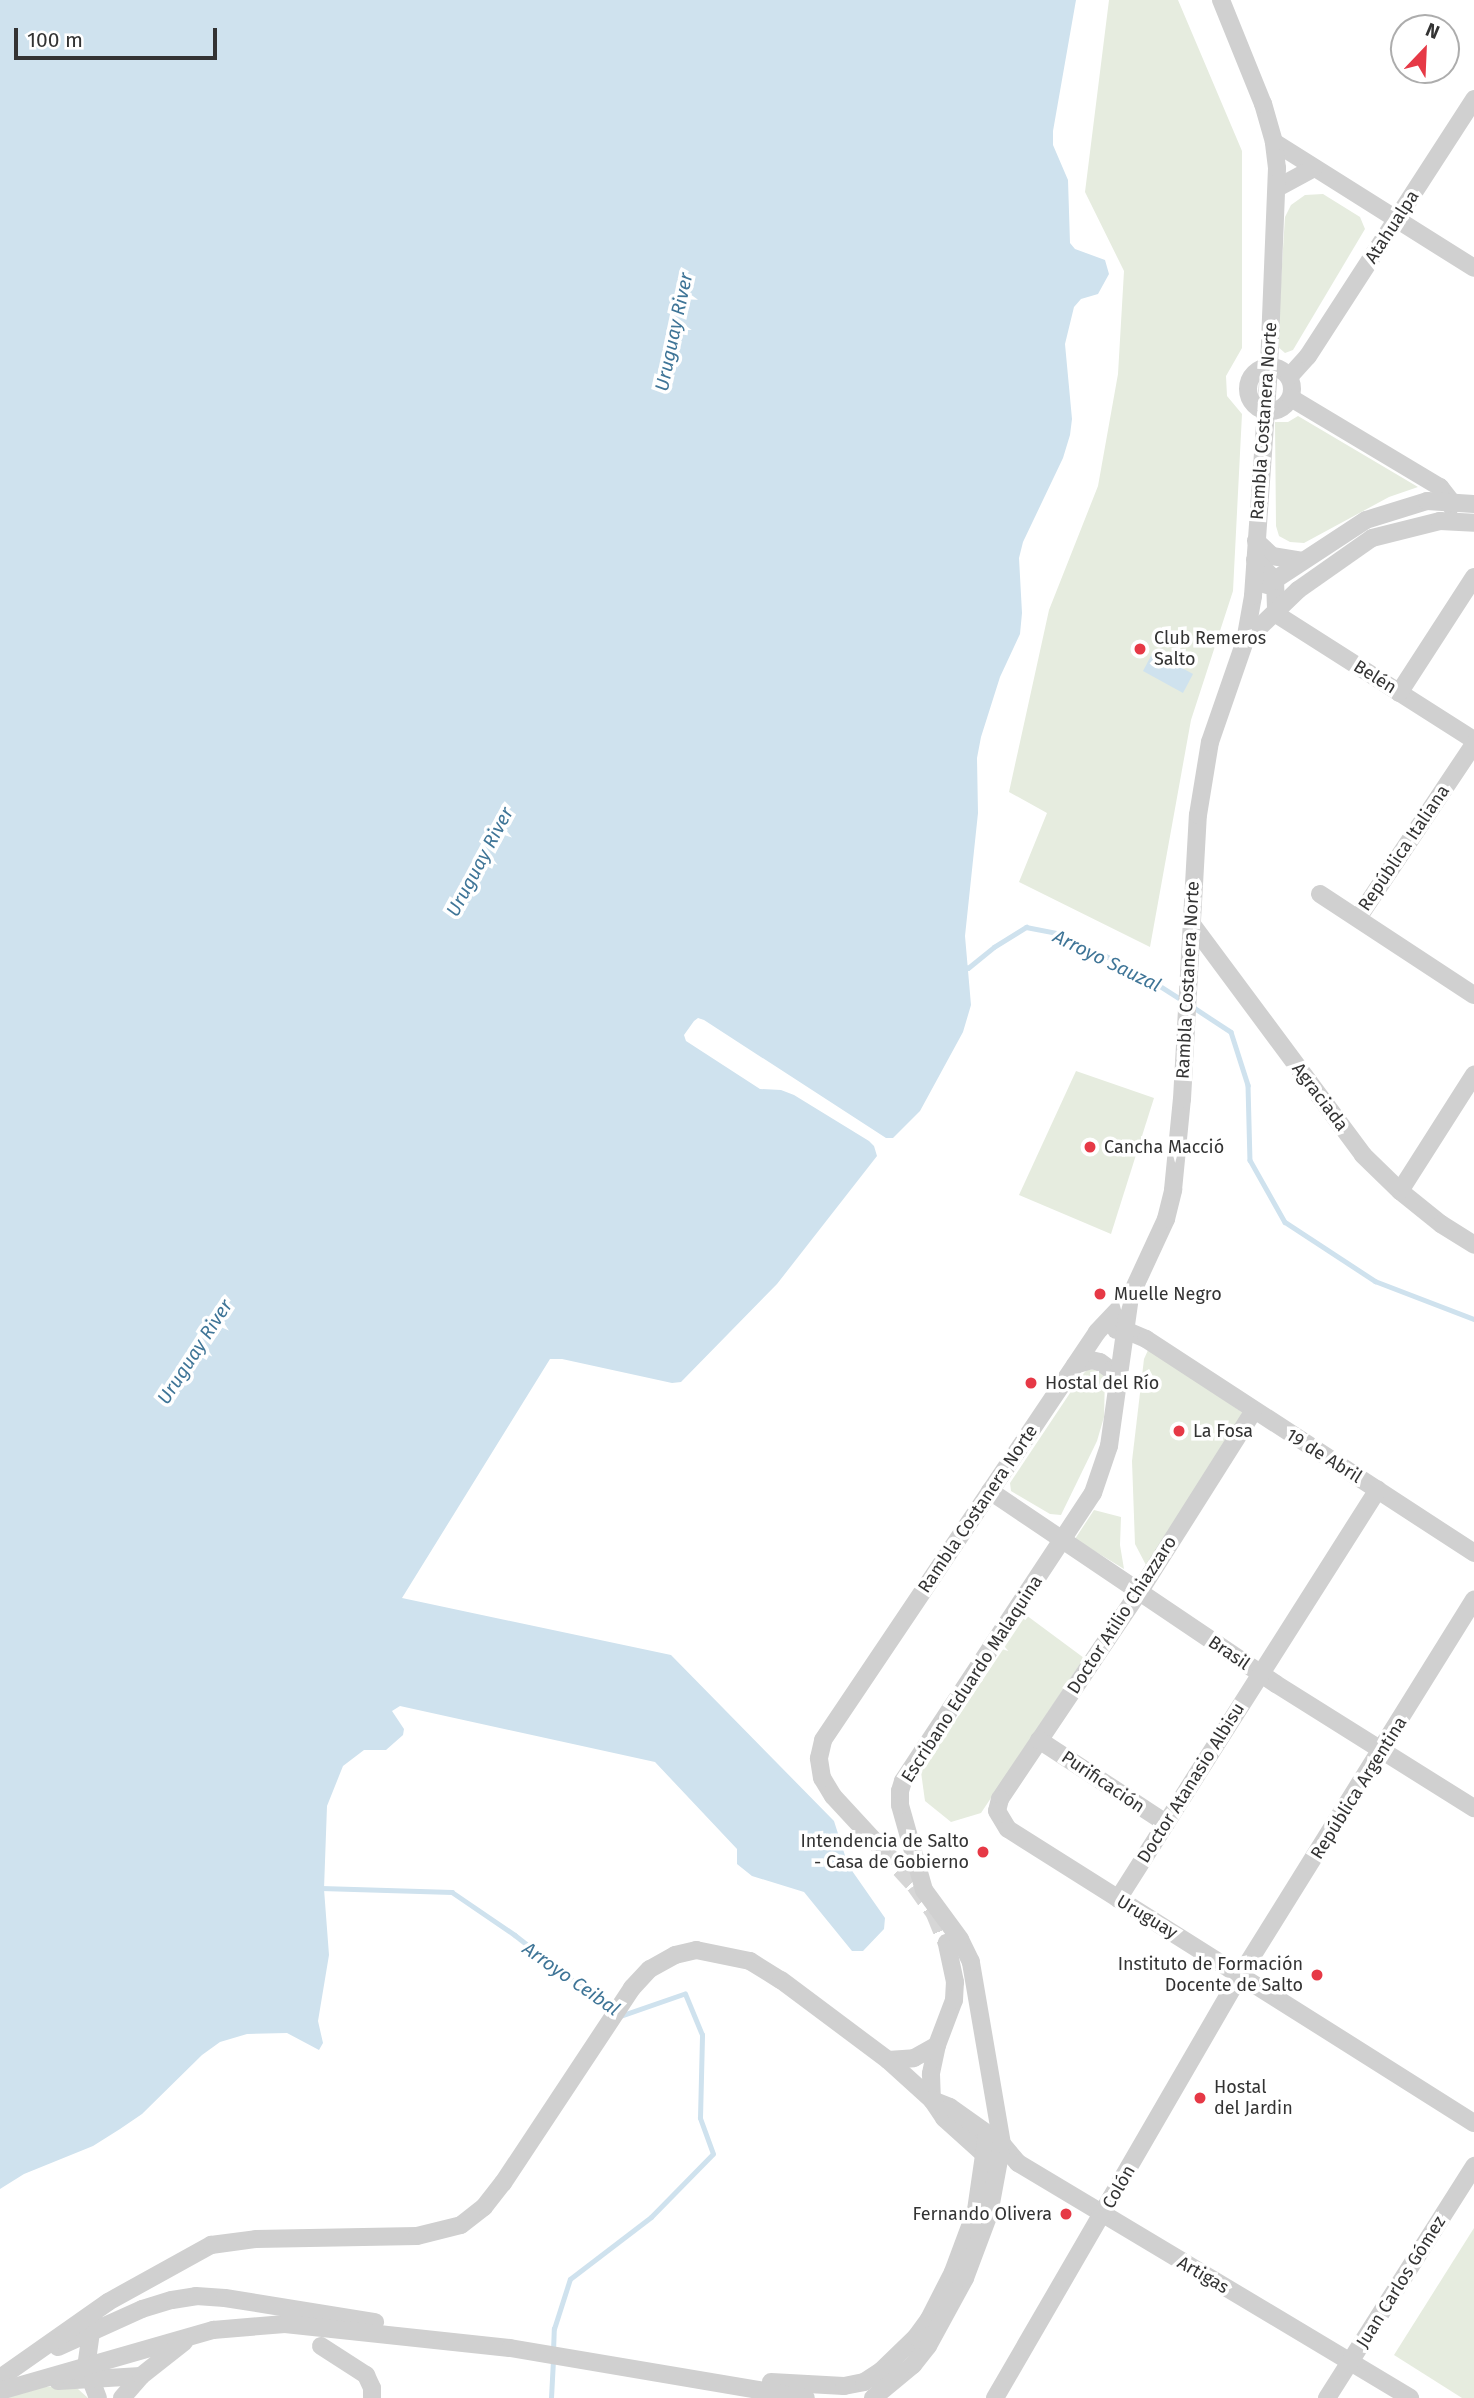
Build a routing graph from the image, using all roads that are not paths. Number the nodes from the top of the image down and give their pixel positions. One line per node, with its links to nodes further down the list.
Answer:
1 (1221, 0): 3 (street, Rambla Costanera Norte)
2 (1474, 99): 6 (street, Atahualpa)
3 (1274, 142): 4 (street); 5 (street, Rambla Costanera Norte)
4 (1314, 167): 5 (street); 6 (street)
5 (1277, 188): 8 (street, Rambla Costanera Norte)
6 (1396, 221): 7 (street); 9 (street, Atahualpa)
7 (1474, 268)
8 (1269, 367): 9 (street); 11 (street)
9 (1289, 377): 10 (street)
10 (1291, 398): 11 (street); 12 (street)
11 (1264, 411): 16 (street, Rambla Costanera Norte)
12 (1451, 500): 13 (street); 14 (street); 18 (street)
13 (1474, 504)
14 (1453, 520): 15 (street); 22 (street)
15 (1474, 523)
16 (1256, 541): 17 (street, Rambla Costanera Norte); 18 (street)
17 (1255, 560): 20 (street); 21 (street, Rambla Costanera Norte)
18 (1303, 561): 20 (street)
19 (1474, 576): 24 (street)
20 (1275, 580): 21 (street); 22 (street)
21 (1253, 596): 23 (street, Rambla Costanera Norte)
22 (1276, 614): 23 (street); 24 (street, Belén)
23 (1245, 641): 28 (street, Rambla Costanera Norte)
24 (1399, 693): 25 (street, Belén)
25 (1474, 742): 27 (street, República Italiana)
26 (1320, 894): 27 (street)
27 (1358, 918): 29 (street)
28 (1191, 923): 31 (street, Agraciada); 33 (street, Rambla Costanera Norte)
29 (1474, 995)
30 (1474, 1075): 31 (street)
31 (1400, 1191): 32 (street, Agraciada)
32 (1474, 1245)
33 (1130, 1297): 34 (street, Escribano Eduardo Malaquina); 35 (street, Rambla Costanera Norte)
34 (1125, 1331): 35 (street, 19 de Abril); 37 (street, Escribano Eduardo Malaquina); 38 (street, 19 de Abril)
35 (1097, 1332): 36 (street, Rambla Costanera Norte)
36 (1075, 1364): 37 (street); 40 (street, Rambla Costanera Norte)
37 (1118, 1383): 41 (street, Escribano Eduardo Malaquina)
38 (1254, 1412): 39 (street, 19 de Abril); 43 (street, Doctor Atilio Chiazzaro)
39 (1378, 1490): 42 (street, 19 de Abril); 45 (street, Doctor Atanasio Albisu)
40 (989, 1491): 41 (street, Brasil); 51 (street, Rambla Costanera Norte)
41 (1062, 1540): 43 (street, Brasil); 59 (street, Escribano Eduardo Malaquina)
42 (1474, 1553)
43 (1139, 1592): 45 (street, Brasil); 46 (street, Doctor Atilio Chiazzaro)
44 (1474, 1600): 47 (street, República Argentina)
45 (1261, 1674): 47 (street, Brasil); 50 (street, Doctor Atanasio Albisu)
46 (1040, 1740): 49 (street, Doctor Atilio Chiazzaro); 50 (street, Purificación)
47 (1382, 1751): 48 (street, Brasil); 54 (street, República Argentina)
48 (1474, 1808)
49 (1001, 1821): 52 (street, Uruguay)
50 (1166, 1824): 52 (street, Doctor Atanasio Albisu)
51 (882, 1849)
52 (1118, 1899): 54 (street, Uruguay)
53 (947, 1943): 55 (street)
54 (1241, 1974): 58 (street, Uruguay); 61 (street, Colón)
55 (937, 2045): 56 (street); 57 (street)
56 (887, 2060): 57 (street, Artigas); 62 (street, Artigas)
57 (932, 2100): 59 (street, Artigas)
58 (1474, 2123)
59 (994, 2149): 61 (street, Artigas); 74 (street)
60 (1474, 2166): 67 (street, Juan Carlos Gómez)
61 (1103, 2216): 67 (street, Artigas); 79 (street, Colón)
62 (108, 2302): 63 (street); 68 (street, Artigas)
63 (91, 2332): 65 (street); 68 (street); 69 (street)
64 (192, 2336): 65 (street); 69 (street); 70 (street)
65 (477, 2344): 72 (street)
66 (321, 2346): 77 (street)
67 (1350, 2362): 80 (street, Juan Carlos Gómez); 81 (street, Artigas)
68 (18, 2364): 71 (street)
69 (89, 2373): 70 (street); 73 (street); 75 (street)
70 (141, 2376): 76 (street)
71 (0, 2378)
72 (690, 2378): 74 (street); 78 (street)
73 (0, 2391)
74 (868, 2393)
75 (98, 2398)
76 (122, 2398)
77 (372, 2398)
78 (806, 2398)
79 (995, 2398)
80 (1327, 2398)
81 (1410, 2398)

